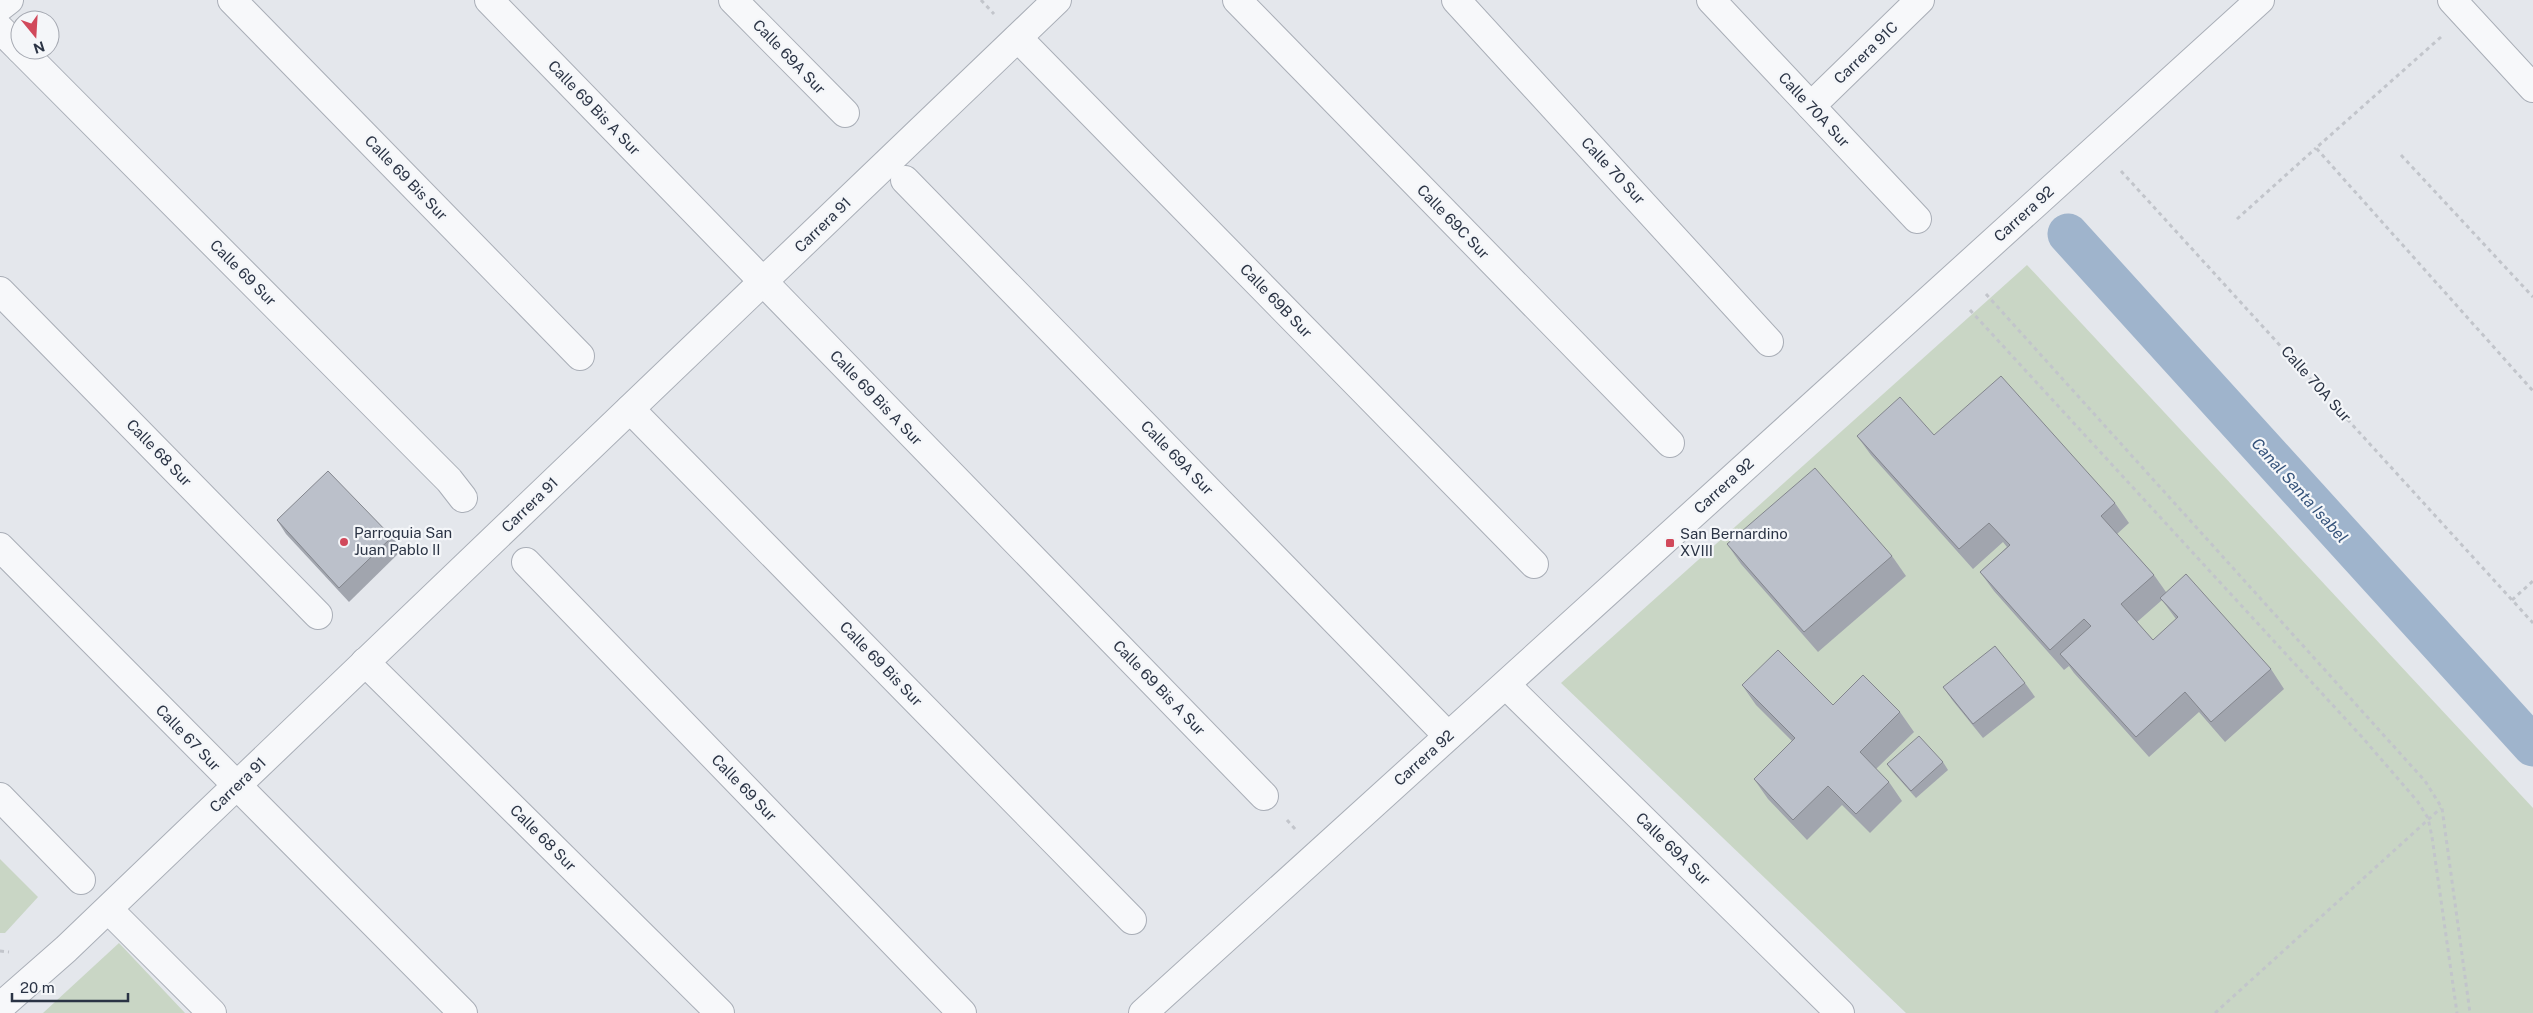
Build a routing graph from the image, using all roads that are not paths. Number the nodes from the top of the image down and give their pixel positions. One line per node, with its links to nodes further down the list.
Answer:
1 (9, 0): 11 (street)
2 (232, 0): 25 (street, Calle 69 Bis Sur)
3 (488, 0): 22 (street, Calle 69 Bis A Sur)
4 (733, 0): 19 (street, Calle 69A Sur)
5 (1057, 0): 14 (street, Carrera 91)
6 (1237, 0): 27 (street, Calle 69C Sur)
7 (1456, 0): 24 (street, Calle 70 Sur)
8 (1711, 0): 18 (street, Calle 70A Sur)
9 (1920, 0): 18 (street, Carrera 91C)
10 (2260, 0): 34 (street, Carrera 92)
11 (0, 7)
12 (2459, 8): 17 (street)
13 (0, 29): 15 (street, Calle 69 Sur)
14 (1018, 38): 22 (street, Carrera 91); 31 (street, Calle 69B Sur)
15 (10, 40)
16 (30, 60): 28 (street, Calle 69 Sur)
17 (2533, 88)
18 (1811, 106): 21 (street, Calle 70A Sur)
19 (844, 113)
20 (906, 180): 35 (street, Calle 69A Sur)
21 (1917, 220)
22 (763, 282): 26 (street, Carrera 91); 37 (street, Calle 69 Bis A Sur)
23 (0, 291): 32 (street, Calle 68 Sur)
24 (1769, 342)
25 (580, 356)
26 (630, 409): 33 (street, Carrera 91); 41 (street, Calle 69 Bis Sur)
27 (1670, 443)
28 (463, 498)
29 (0, 547): 36 (street, Calle 67 Sur)
30 (526, 562): 46 (street, Calle 69 Sur)
31 (1534, 564)
32 (318, 615)
33 (365, 662): 36 (street, Carrera 91); 45 (street, Calle 68 Sur)
34 (1506, 685): 35 (street, Carrera 92); 48 (street, Calle 69A Sur)
35 (1448, 736): 47 (street, Carrera 92)
36 (236, 787): 42 (street, Carrera 91); 44 (street, Calle 67 Sur)
37 (1264, 796)
38 (0, 797): 39 (street)
39 (81, 880)
40 (118, 919): 43 (street)
41 (1132, 920)
42 (0, 1007)
43 (212, 1013)
44 (463, 1013)
45 (720, 1013)
46 (962, 1013)
47 (1144, 1013)
48 (1840, 1013)

